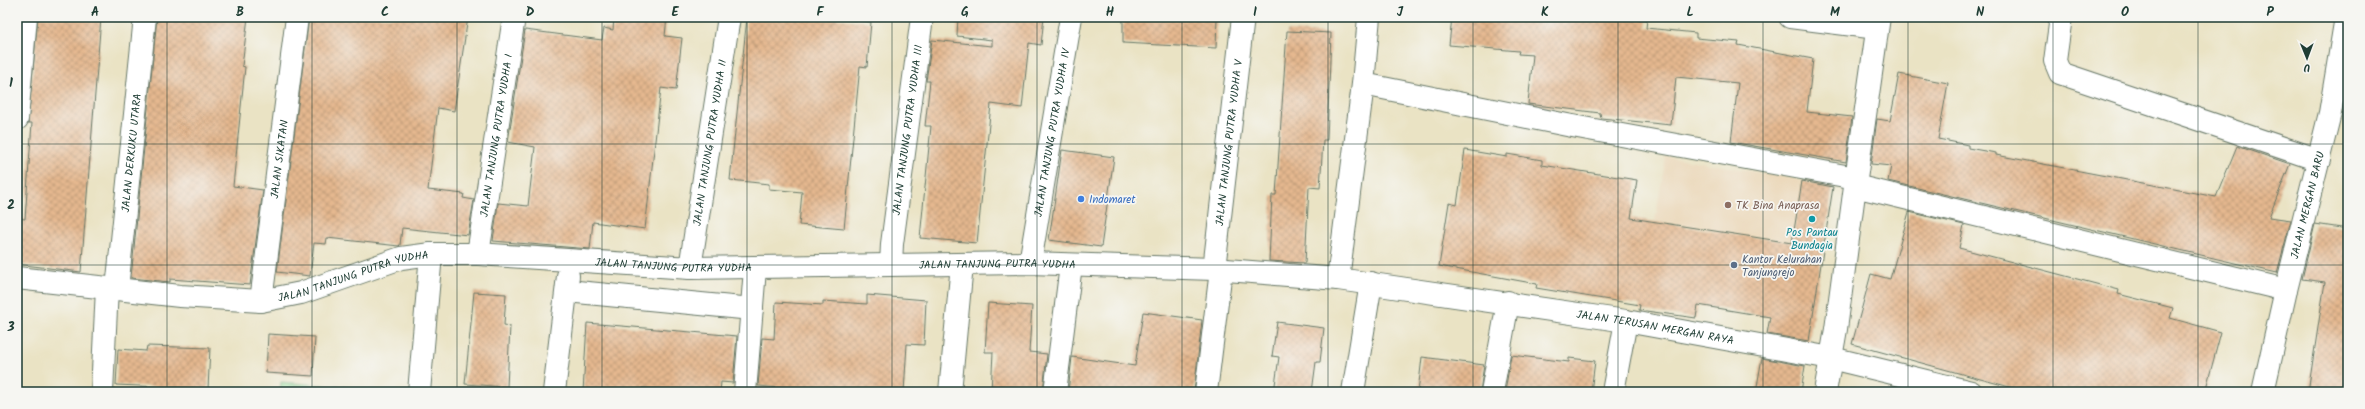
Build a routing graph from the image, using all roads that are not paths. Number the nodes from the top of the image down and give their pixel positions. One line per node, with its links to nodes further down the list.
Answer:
1 (26, 17): 15 (street)
2 (145, 17): 31 (street, JALAN DERKUKU UTARA)
3 (297, 17): 34 (street, JALAN SIKATAN)
4 (514, 17): 19 (street, JALAN TANJUNG PUTRA YUDHA I)
5 (729, 17): 25 (street, JALAN TANJUNG PUTRA YUDHA II)
6 (922, 17): 20 (street, JALAN TANJUNG PUTRA YUDHA III)
7 (1071, 17): 21 (street, JALAN TANJUNG PUTRA YUDHA IV)
8 (1243, 17): 27 (street, JALAN TANJUNG PUTRA YUDHA V)
9 (1369, 17): 14 (street)
10 (1790, 17): 13 (street)
11 (2061, 17): 16 (street)
12 (2346, 17): 16 (street, JALAN MERGAN BARU)
13 (1878, 22): 17 (street)
14 (1363, 84): 17 (street); 29 (street)
15 (17, 119)
16 (2319, 160): 33 (street, JALAN MERGAN BARU)
17 (1856, 182): 33 (street); 38 (street)
18 (431, 254): 19 (street, JALAN TANJUNG PUTRA YUDHA); 34 (street, JALAN TANJUNG PUTRA YUDHA); 40 (street)
19 (478, 254): 22 (street, JALAN TANJUNG PUTRA YUDHA)
20 (891, 254): 23 (street, JALAN TANJUNG PUTRA YUDHA); 26 (street, JALAN TANJUNG PUTRA YUDHA)
21 (1032, 256): 23 (street, JALAN TANJUNG PUTRA YUDHA); 24 (street, JALAN TANJUNG PUTRA YUDHA)
22 (571, 260): 25 (street, JALAN TANJUNG PUTRA YUDHA); 32 (street)
23 (962, 264): 43 (street)
24 (1071, 265): 27 (street, JALAN TANJUNG PUTRA YUDHA); 44 (street)
25 (690, 268): 26 (street, JALAN TANJUNG PUTRA YUDHA)
26 (755, 269): 36 (street)
27 (1218, 270): 29 (street, JALAN TANJUNG PUTRA YUDHA); 45 (street, JALAN TANJUNG PUTRA YUDHA V)
28 (17, 278): 31 (street, JALAN TANJUNG PUTRA YUDHA)
29 (1338, 279): 30 (street, JALAN TERUSAN MERGAN RAYA)
30 (1371, 283): 35 (street, JALAN TERUSAN MERGAN RAYA); 46 (street)
31 (112, 289): 34 (street, JALAN TANJUNG PUTRA YUDHA); 39 (street, JALAN DERKUKU UTARA)
32 (567, 290): 36 (street); 41 (street)
33 (2286, 290): 51 (street, JALAN MERGAN BARU)
34 (261, 301)
35 (1508, 302): 37 (street, JALAN TERUSAN MERGAN RAYA); 47 (street)
36 (752, 309): 42 (street)
37 (1626, 321): 38 (street, JALAN TERUSAN MERGAN RAYA); 48 (street)
38 (1832, 358): 49 (street); 50 (street, JALAN TERUSAN MERGAN RAYA)
39 (102, 392)
40 (419, 392)
41 (554, 392)
42 (745, 392)
43 (950, 392)
44 (1055, 392)
45 (1206, 392)
46 (1353, 392)
47 (1492, 392)
48 (1613, 392)
49 (1825, 392)
50 (1971, 392)
51 (2263, 392)

